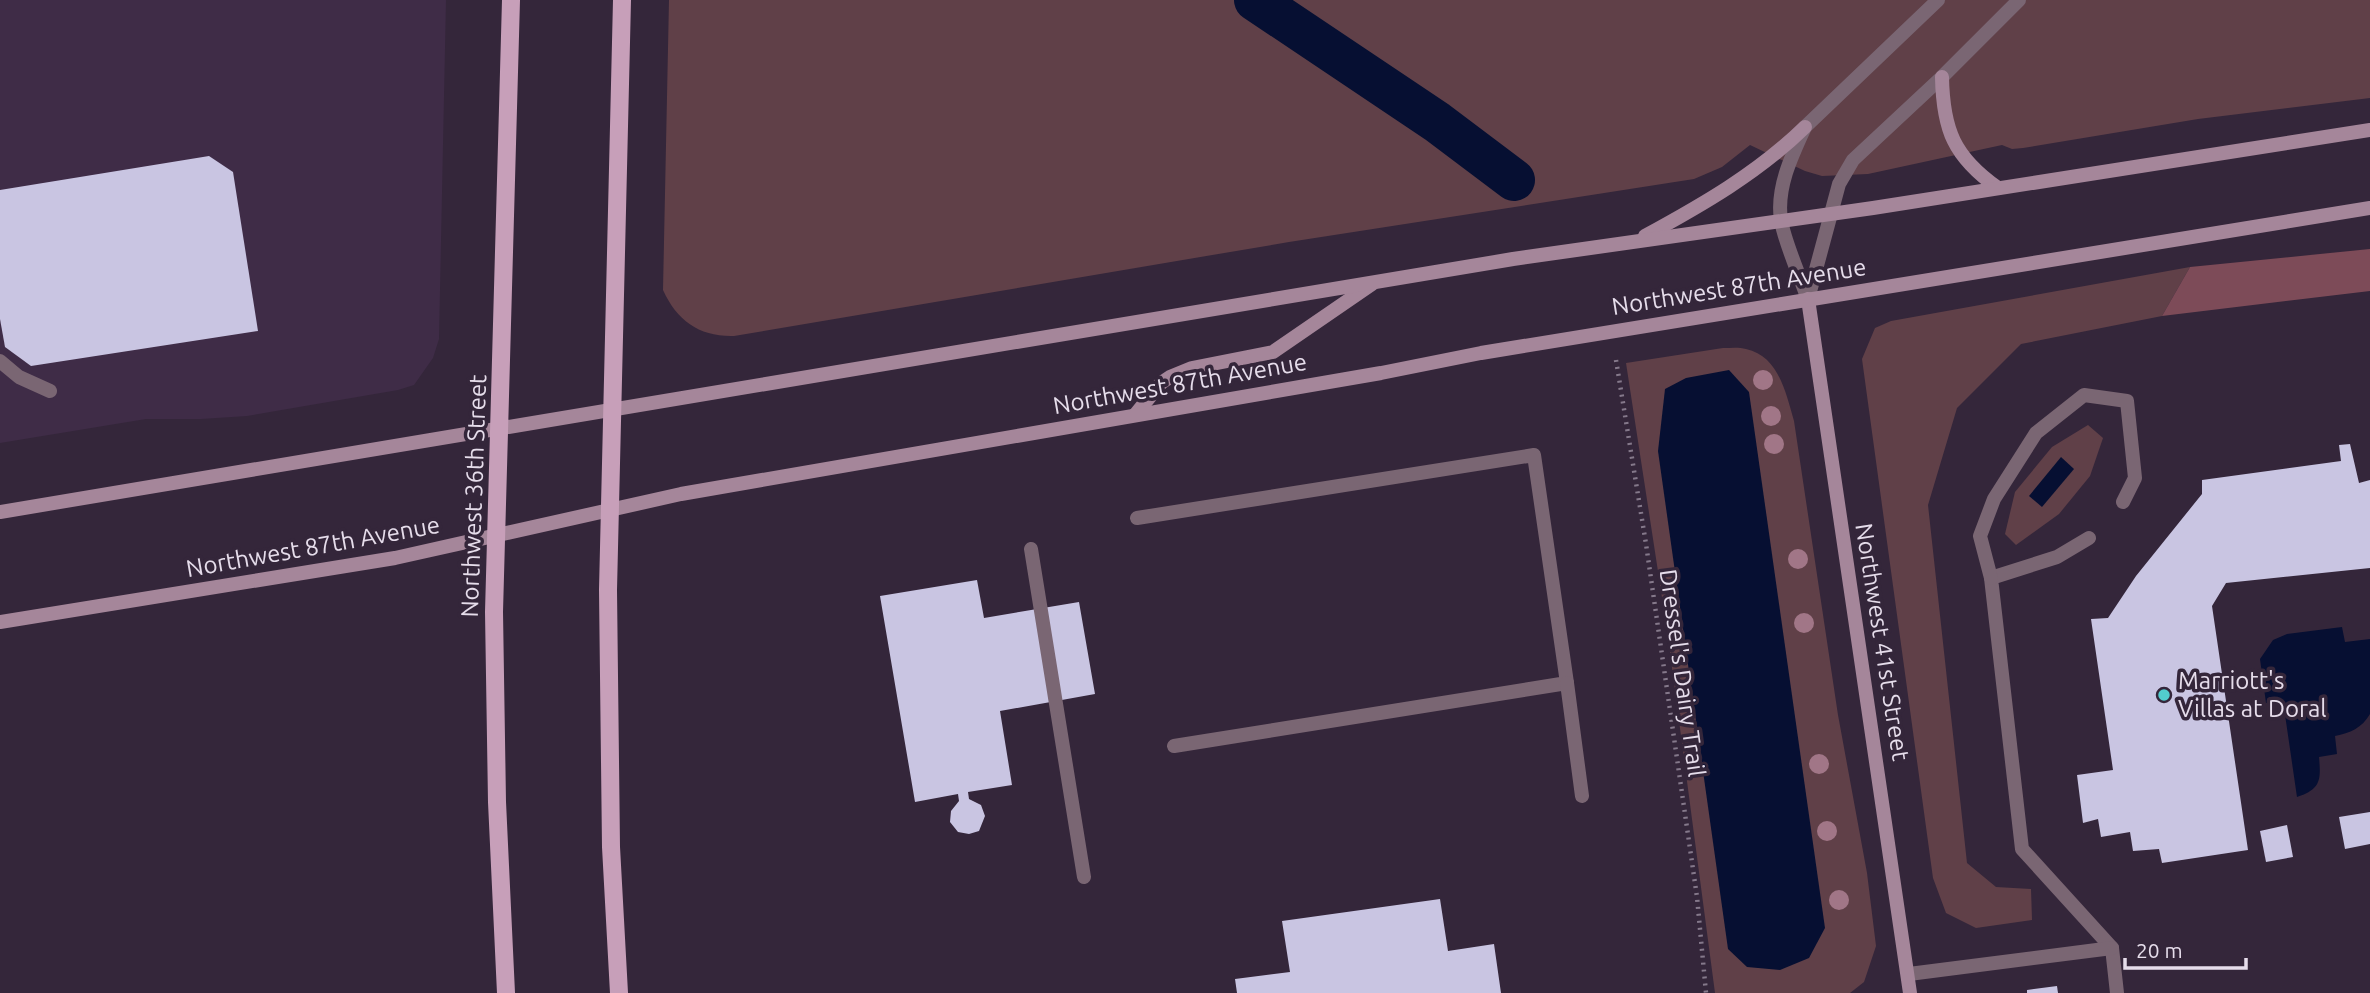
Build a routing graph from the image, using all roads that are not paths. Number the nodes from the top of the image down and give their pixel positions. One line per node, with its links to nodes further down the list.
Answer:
1 (511, 0): 19 (main road, Northwest 36th Street)
2 (622, 0): 17 (main road)
3 (1938, 0): 6 (street, Northwest 41st Street)
4 (2019, 0): 5 (street, Northwest 41st Street)
5 (1942, 76): 8 (main road); 10 (street, Northwest 41st Street)
6 (1805, 127): 11 (street, Northwest 41st Street); 12 (main road)
7 (2370, 130): 8 (main road)
8 (1998, 188): 10 (main road)
9 (2370, 208): 14 (main road, Northwest 87th Avenue)
10 (1830, 214): 11 (main road); 14 (street, Northwest 41st Street)
11 (1781, 221): 12 (main road); 14 (street, Northwest 41st Street)
12 (1639, 240): 13 (main road)
13 (1376, 282): 17 (main road); 18 (main road)
14 (1808, 299): 18 (main road, Northwest 87th Avenue); 34 (main road, Northwest 41st Street)
15 (0, 360): 16 (street)
16 (50, 391)
17 (611, 410): 19 (main road); 21 (main road)
18 (1135, 415): 21 (main road, Northwest 87th Avenue)
19 (500, 429): 22 (main road); 24 (main road, Northwest 36th Street)
20 (2123, 502): 27 (street)
21 (611, 510): 24 (main road, Northwest 87th Avenue); 36 (main road)
22 (0, 512)
23 (1137, 518): 29 (street)
24 (497, 535): 28 (main road, Northwest 87th Avenue); 35 (main road, Northwest 36th Street)
25 (2089, 538): 27 (street)
26 (1031, 549): 32 (street)
27 (1991, 578): 33 (street)
28 (0, 622)
29 (1567, 683): 30 (street); 31 (street)
30 (1174, 747)
31 (1582, 796)
32 (1084, 877)
33 (2112, 948): 34 (street); 38 (street)
34 (1909, 974): 37 (main road, Northwest 41st Street)
35 (506, 993)
36 (620, 993)
37 (1910, 993)
38 (2118, 993)

